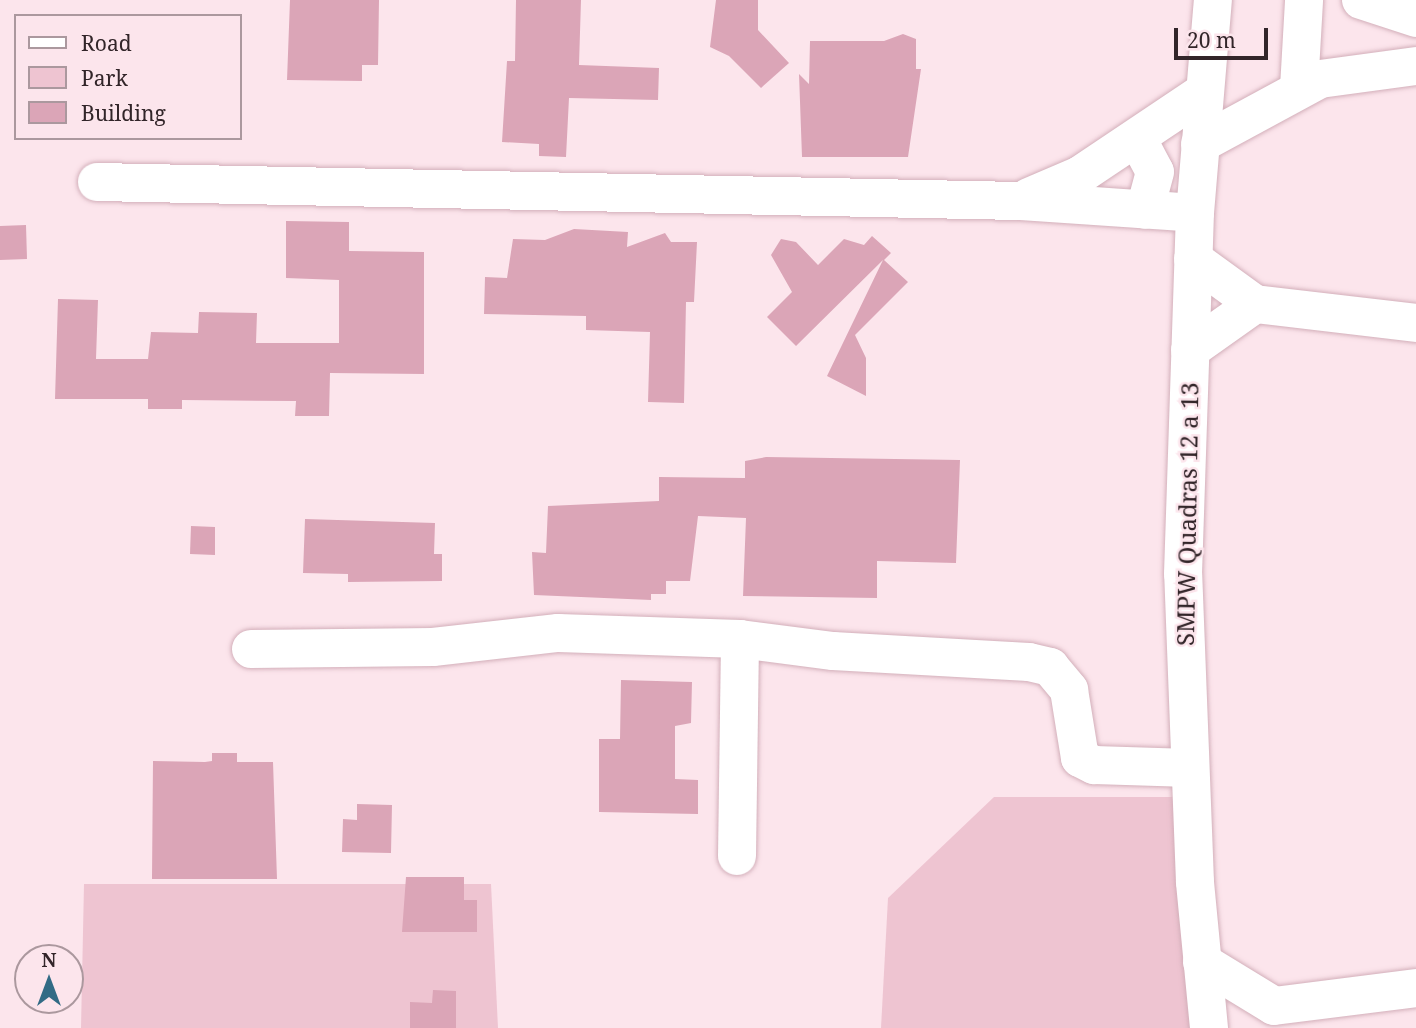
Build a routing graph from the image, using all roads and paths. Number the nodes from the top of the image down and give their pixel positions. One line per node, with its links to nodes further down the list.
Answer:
1 (1213, 0): 7 (street, SMPW Quadras 12 a 13)
2 (1304, 0): 6 (street)
3 (1361, 0): 4 (street)
4 (1416, 18)
5 (1416, 66): 6 (street)
6 (1299, 88): 8 (street)
7 (1204, 92): 8 (street, SMPW Quadras 12 a 13); 9 (street)
8 (1200, 144): 13 (street, SMPW Quadras 12 a 13)
9 (1123, 148): 11 (street); 12 (street)
10 (97, 182): 11 (street)
11 (1021, 201): 12 (street)
12 (1138, 209): 13 (street)
13 (1195, 213): 14 (street, SMPW Quadras 12 a 13)
14 (1193, 258): 15 (street); 17 (street, SMPW Quadras 12 a 13)
15 (1255, 304): 16 (street); 17 (street)
16 (1416, 323)
17 (1190, 350): 20 (street, SMPW Quadras 12 a 13)
18 (740, 639): 19 (street); 20 (street); 21 (street)
19 (251, 649)
20 (1190, 768): 22 (street, SMPW Quadras 12 a 13)
21 (737, 856)
22 (1202, 962): 24 (street); 25 (street, SMPW Quadras 12 a 13)
23 (1416, 988): 24 (street)
24 (1268, 1017)
25 (1209, 1028)

